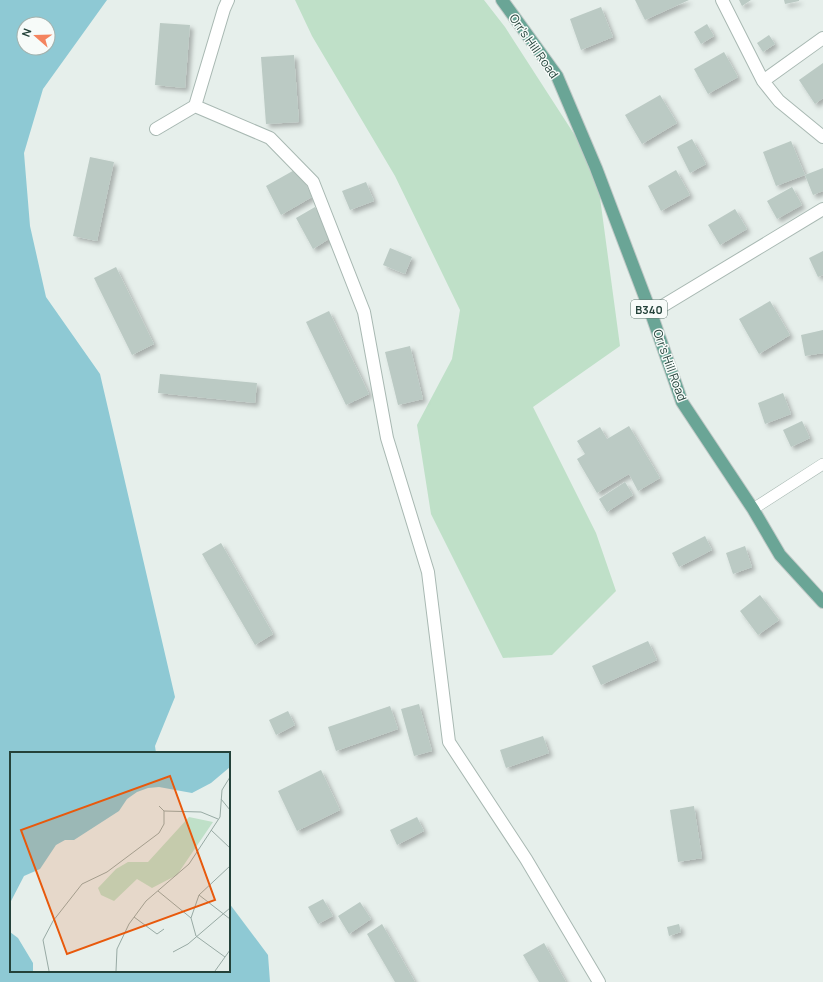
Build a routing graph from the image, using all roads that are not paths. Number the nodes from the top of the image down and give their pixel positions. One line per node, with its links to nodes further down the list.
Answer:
1 (228, 0): 6 (street)
2 (502, 0): 10 (main road, Orr’s Hill Road / B340)
3 (722, 0): 5 (street)
4 (823, 38): 5 (street)
5 (763, 81): 8 (street)
6 (194, 106): 7 (street); 14 (street)
7 (156, 129)
8 (823, 137)
9 (823, 209): 10 (street)
10 (651, 313): 12 (main road, Orr’s Hill Road / B340)
11 (823, 464): 12 (lane)
12 (753, 509): 13 (main road, Orr’s Hill Road / B340)
13 (823, 602)
14 (599, 982)

